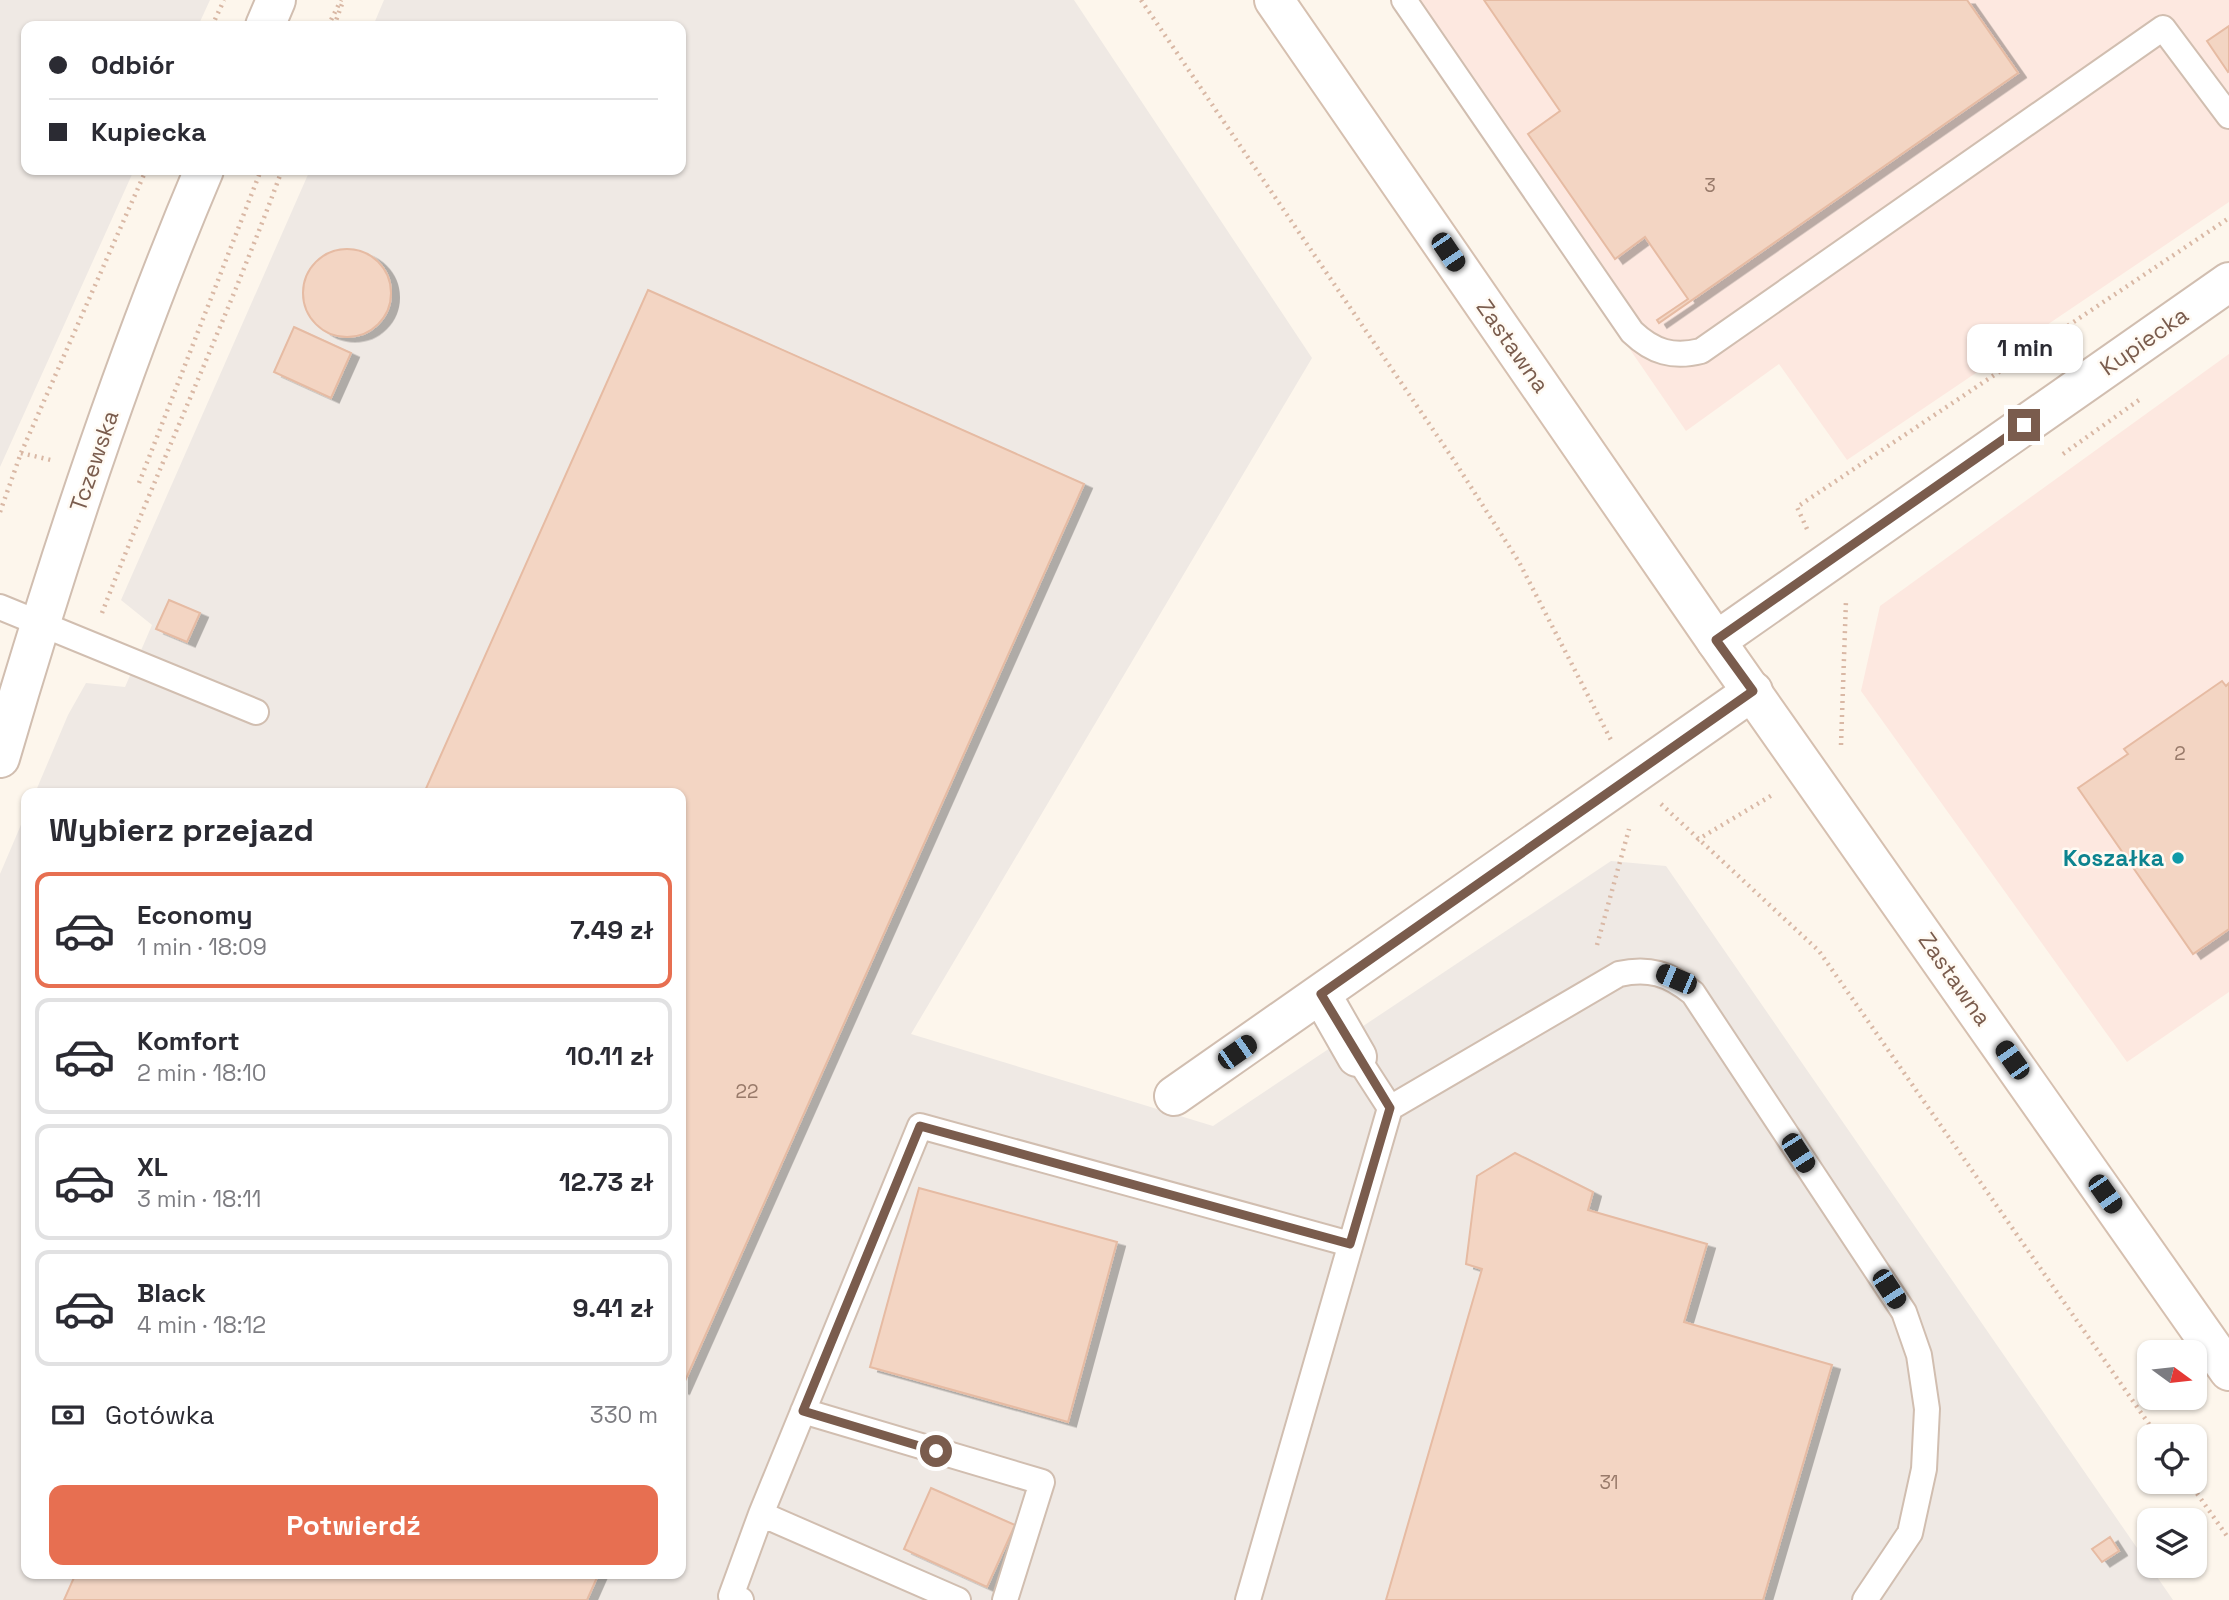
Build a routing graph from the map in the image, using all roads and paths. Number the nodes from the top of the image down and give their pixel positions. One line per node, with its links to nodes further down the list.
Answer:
1 (224, 0): 7 (path)
2 (276, 0): 8 (street)
3 (342, 0): 9 (path); 10 (path)
4 (1141, 0): 27 (path)
5 (1275, 0): 23 (street, Zastawna)
6 (1404, 0): 11 (lane)
7 (214, 21)
8 (267, 21)
9 (331, 21)
10 (336, 21)
11 (2229, 116)
12 (144, 175): 19 (path)
13 (202, 175): 22 (street, Tczewska)
14 (259, 175): 18 (path)
15 (280, 175): 24 (path)
16 (2229, 218): 20 (path)
17 (2229, 282): 20 (street, Kupiecka)
18 (139, 483)
19 (0, 512)
20 (1824, 565): 23 (street, Kupiecka)
21 (0, 607): 22 (lane)
22 (39, 625): 24 (lane); 28 (street, Tczewska)
23 (1716, 640): 25 (street, Zastawna)
24 (90, 643): 26 (lane)
25 (1753, 691): 32 (street); 37 (street, Zastawna)
26 (256, 712)
27 (1616, 747)
28 (0, 758)
29 (1652, 795): 39 (path)
30 (1632, 820): 31 (path)
31 (1596, 950)
32 (1321, 994): 33 (street); 34 (street)
33 (1357, 1056): 35 (lane)
34 (1174, 1096)
35 (1390, 1108): 36 (lane); 47 (lane)
36 (1350, 1244): 38 (lane); 46 (lane)
37 (2229, 1371)
38 (803, 1411): 41 (lane); 45 (lane)
39 (2149, 1424)
40 (2197, 1494): 42 (path)
41 (761, 1514): 43 (lane); 44 (lane)
42 (2229, 1539)
43 (741, 1600)
44 (958, 1600)
45 (1005, 1600)
46 (1248, 1600)
47 (1865, 1600)

